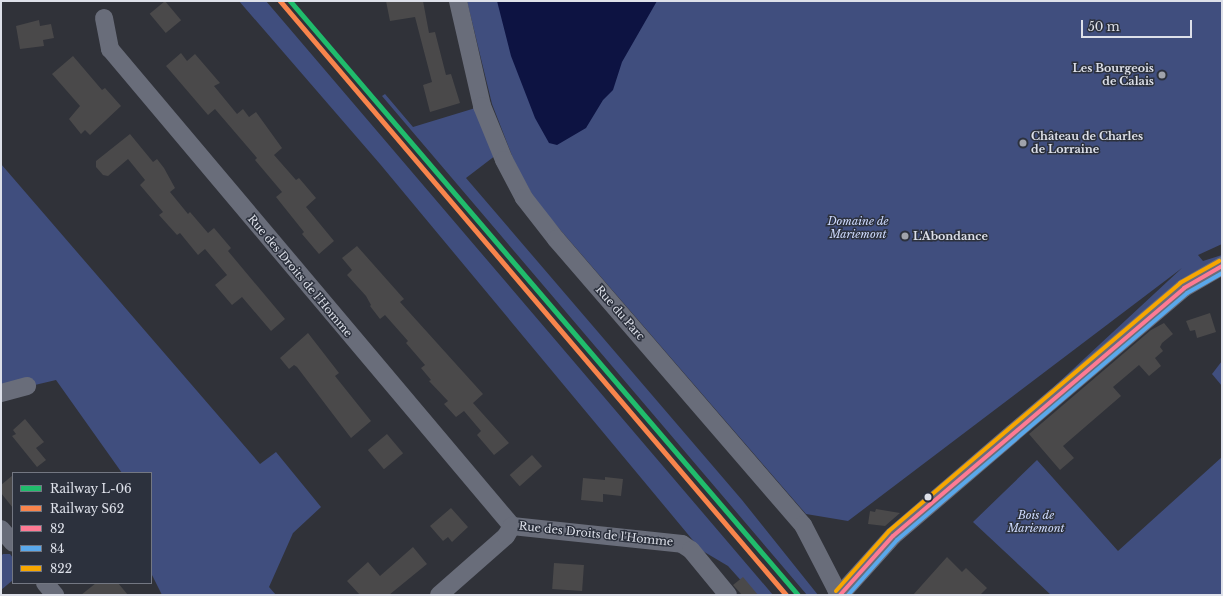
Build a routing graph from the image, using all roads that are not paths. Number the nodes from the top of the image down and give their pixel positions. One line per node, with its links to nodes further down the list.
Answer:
1 (458, 1): 10 (street, Rue du Parc)
2 (104, 18): 6 (street, Rue des Droits de l'Homme)
3 (1222, 266): 10 (street)
4 (27, 386): 5 (street)
5 (1, 393)
6 (512, 526): 12 (street, Rue des Droits de l'Homme); 13 (street, Rue des Droits de l'Homme)
7 (1, 529): 8 (street)
8 (12, 542)
9 (46, 584): 11 (street)
10 (841, 594)
11 (55, 595)
12 (439, 595)
13 (728, 595)

